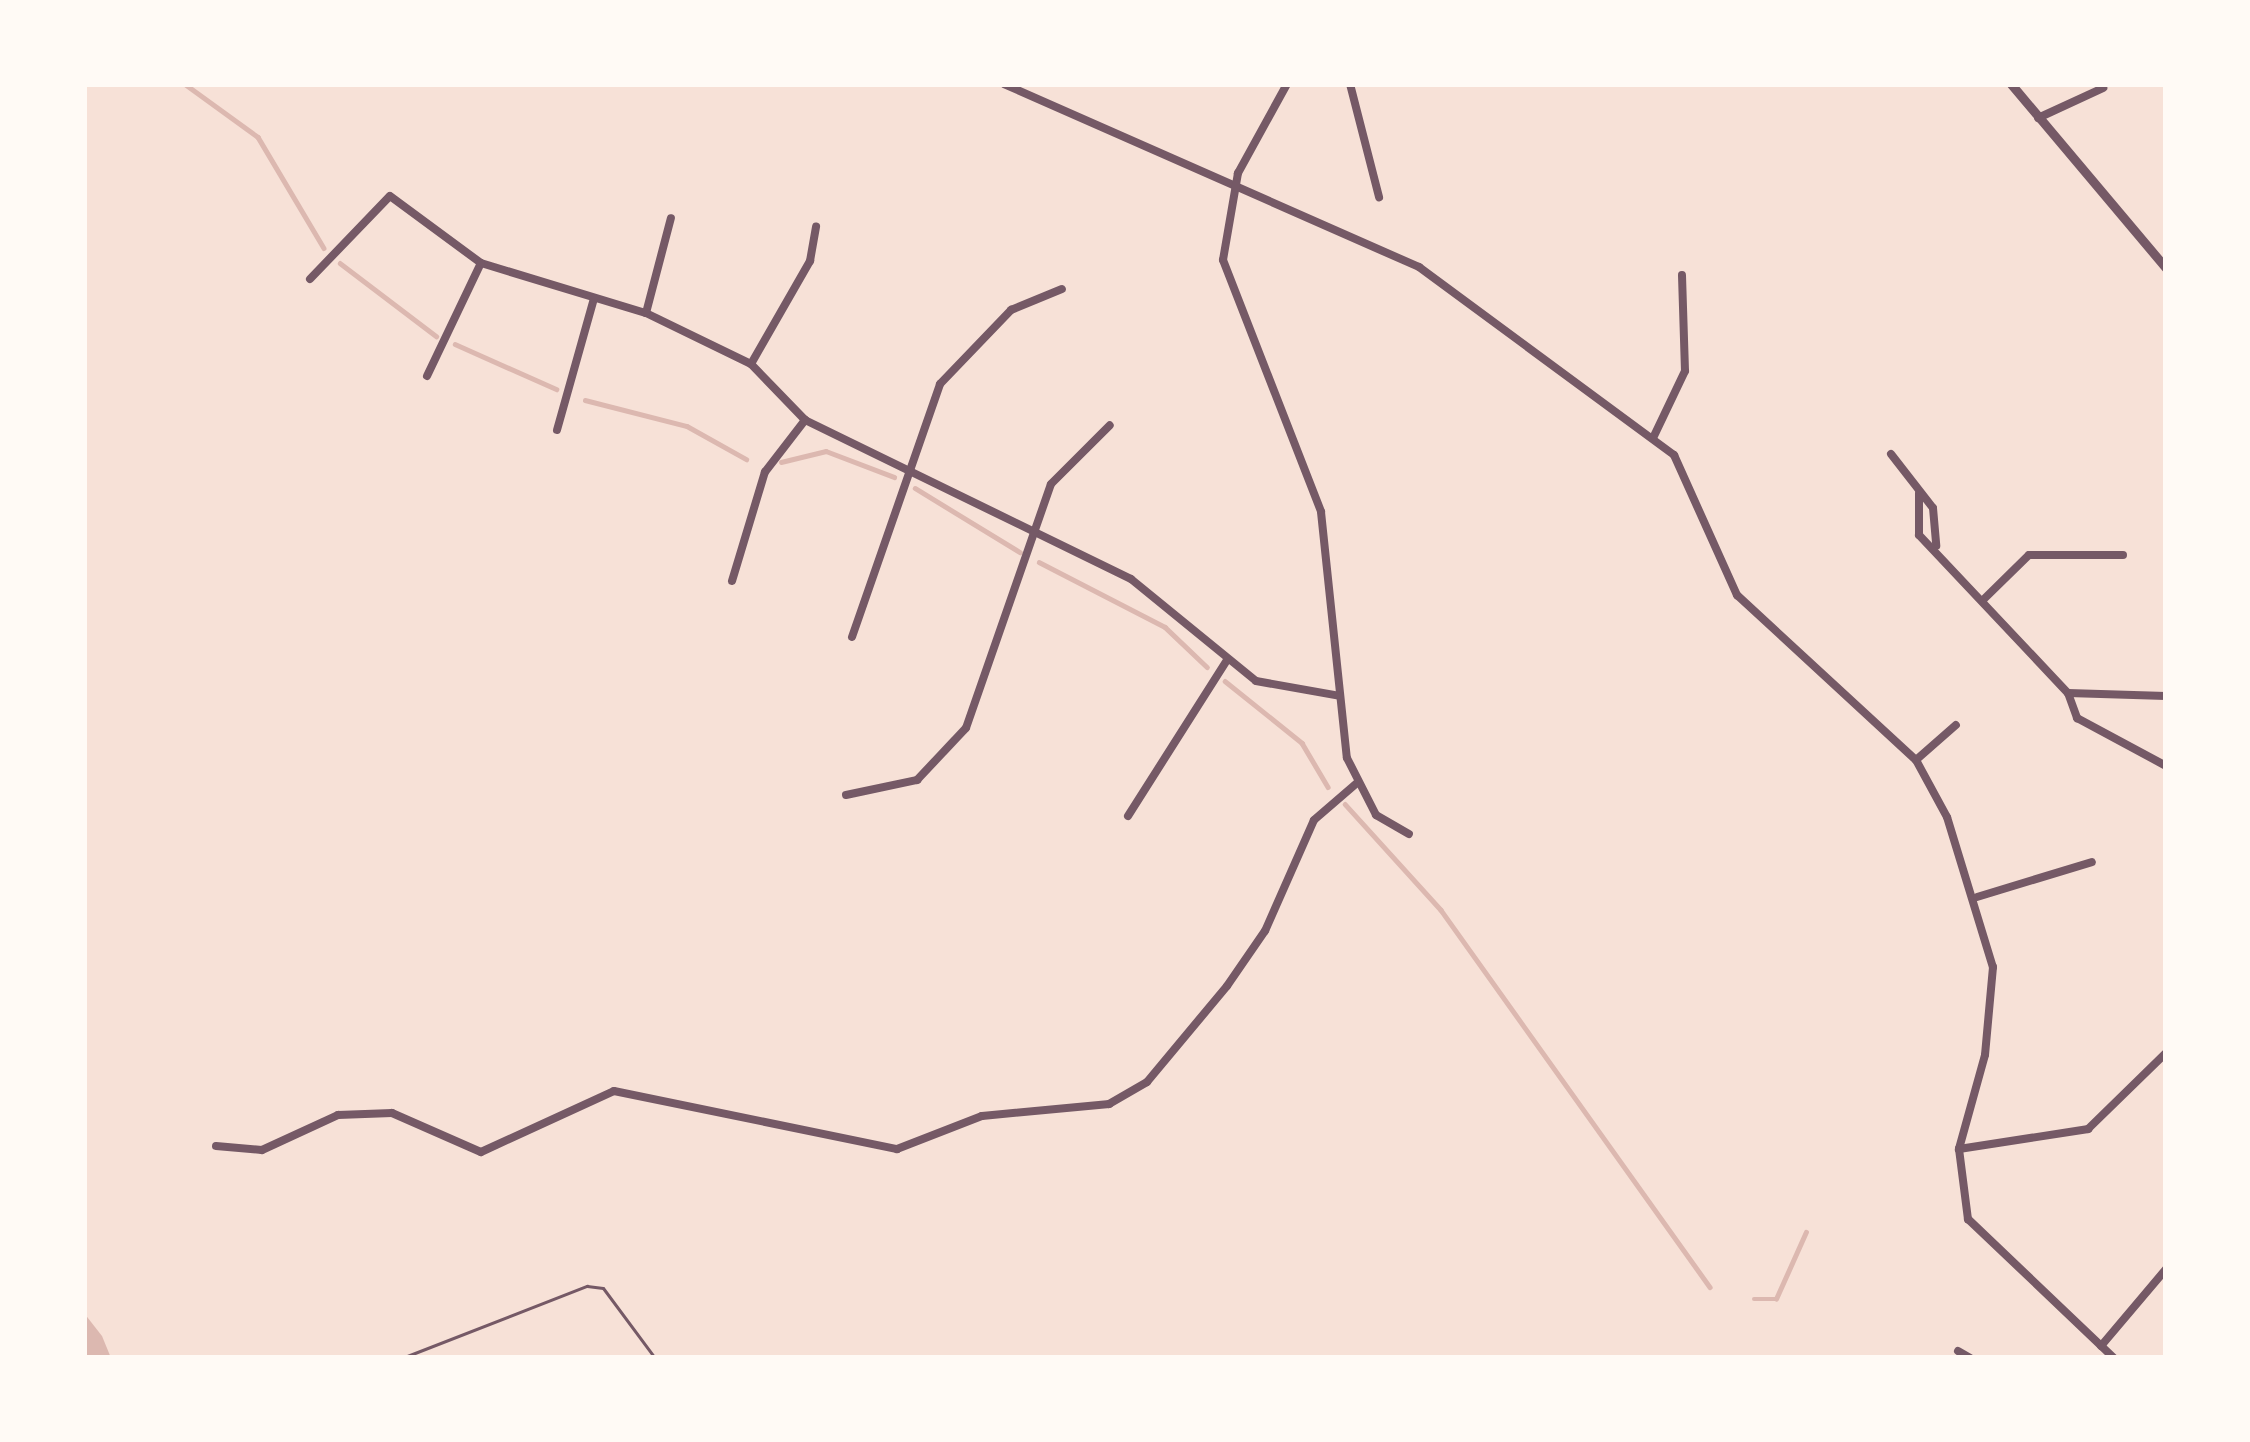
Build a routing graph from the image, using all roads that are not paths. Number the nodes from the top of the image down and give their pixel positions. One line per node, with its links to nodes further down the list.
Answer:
1 (1004, 84): 7 (street)
2 (1287, 84): 7 (street)
3 (1350, 84): 8 (street)
4 (2011, 84): 6 (street)
5 (2103, 88): 6 (street)
6 (2038, 118): 12 (street)
7 (1232, 190): 23 (street); 35 (street)
8 (1379, 197)
9 (670, 218): 17 (street)
10 (816, 227): 18 (street)
11 (482, 262): 14 (street); 16 (street); 19 (street)
12 (2166, 268)
13 (1682, 274): 23 (street)
14 (310, 279)
15 (1063, 289): 25 (street)
16 (593, 298): 17 (street); 22 (street)
17 (646, 313): 18 (street)
18 (751, 364): 20 (street)
19 (428, 376)
20 (806, 420): 25 (street); 30 (street)
21 (1110, 424): 27 (street)
22 (557, 430)
23 (1654, 436): 38 (street)
24 (1891, 454): 26 (street)
25 (910, 464): 27 (street); 32 (street)
26 (1919, 493): 28 (street); 28 (street)
27 (1038, 527): 33 (street); 41 (street)
28 (1936, 548): 31 (street)
29 (2123, 555): 31 (street)
30 (731, 581)
31 (1983, 600): 34 (street)
32 (852, 637)
33 (1227, 660): 35 (street); 42 (street)
34 (2068, 693): 36 (street); 39 (street)
35 (1340, 696): 40 (street)
36 (2166, 696)
37 (1956, 724): 38 (street)
38 (1916, 760): 45 (street)
39 (2166, 766)
40 (1357, 783): 43 (street); 47 (street)
41 (846, 795)
42 (1128, 815)
43 (1409, 834)
44 (2092, 862): 45 (street)
45 (1977, 897): 48 (street)
46 (2166, 1053): 48 (street)
47 (216, 1146)
48 (1959, 1149): 50 (street)
49 (2166, 1269): 50 (street)
50 (2101, 1346): 55 (street)
51 (1958, 1351): 54 (street)
52 (402, 1358): 53 (lane)
53 (655, 1358)
54 (1970, 1358)
55 (2114, 1358)

